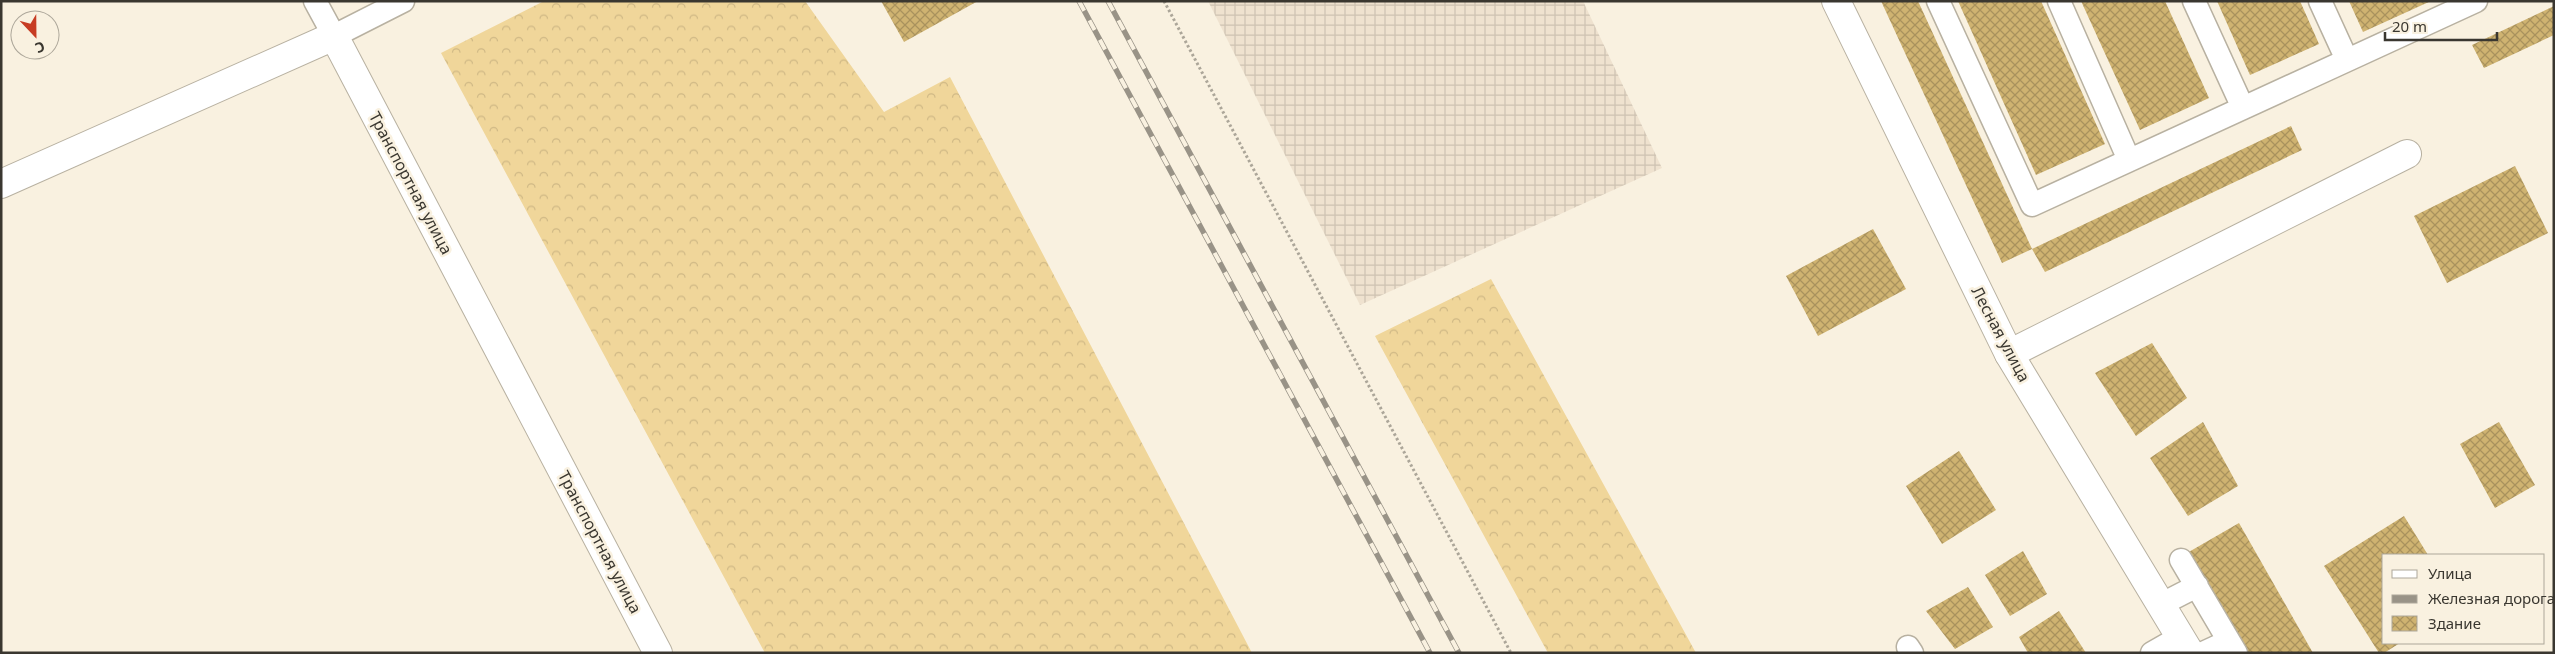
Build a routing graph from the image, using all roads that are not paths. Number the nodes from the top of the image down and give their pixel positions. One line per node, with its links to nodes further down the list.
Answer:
1 (316, 1): 9 (lane)
2 (403, 1): 9 (lane)
3 (1836, 1): 15 (street, Лесная улица)
4 (1938, 1): 13 (lane)
5 (2059, 1): 13 (lane)
6 (2194, 1): 11 (lane)
7 (2320, 1): 10 (lane)
8 (2464, 4): 10 (lane)
9 (334, 36): 14 (street); 21 (street, Транспортная улица)
10 (2347, 60): 11 (lane)
11 (2244, 108): 13 (lane)
12 (2407, 154): 15 (street)
13 (2130, 160)
14 (1, 184)
15 (2009, 354): 18 (street, Лесная улица)
16 (2181, 560): 17 (lane)
17 (2197, 586): 18 (lane); 20 (lane)
18 (2160, 605): 19 (street, Лесная улица)
19 (2185, 645): 22 (lane)
20 (2232, 647): 23 (lane)
21 (658, 653)
22 (2152, 653)
23 (2203, 653)

